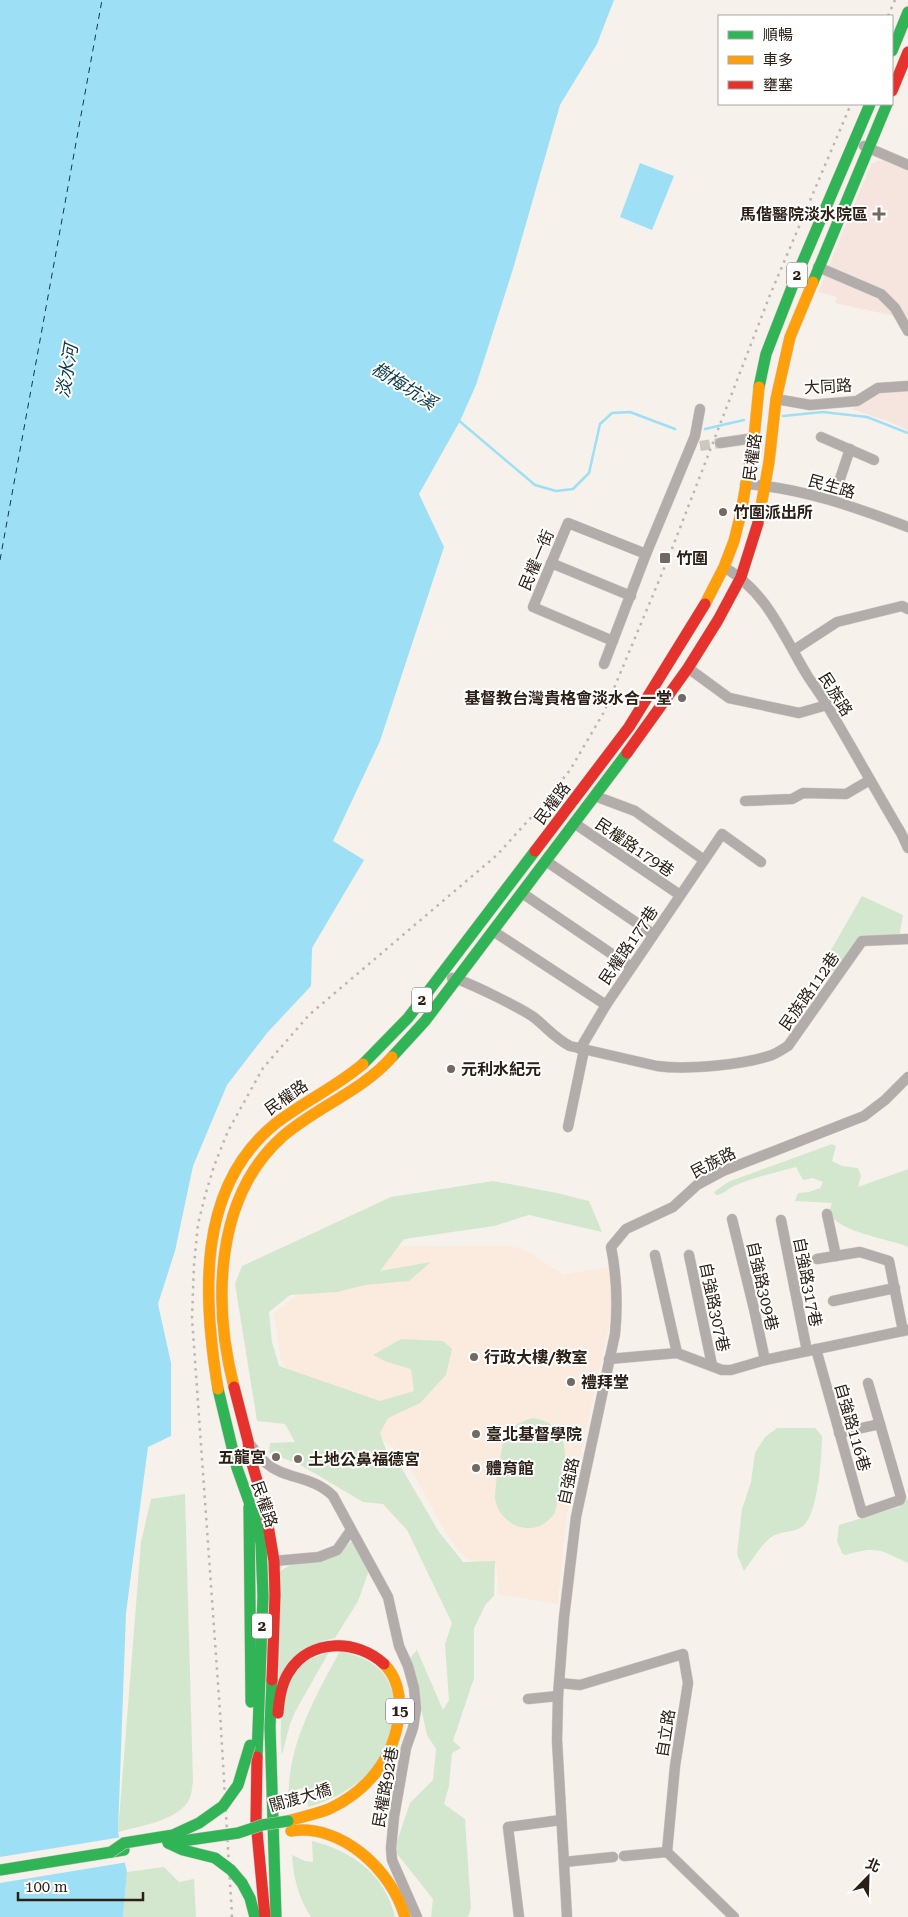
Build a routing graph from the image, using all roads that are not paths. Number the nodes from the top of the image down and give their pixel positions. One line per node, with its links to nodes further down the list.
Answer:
1 (908, 12): 2 (main road)
2 (893, 49)
3 (908, 52): 4 (main road)
4 (905, 65): 5 (main road)
5 (893, 90)
6 (870, 105): 8 (main road, 民權路 / 2)
7 (887, 105): 9 (main road, 民權路 / 2)
8 (854, 142): 9 (street); 17 (main road, 民權路 / 2)
9 (869, 148): 10 (street); 11 (main road, 民權路 / 2)
10 (908, 165)
11 (818, 267): 12 (street); 14 (main road, 民權路 / 2)
12 (908, 331)
13 (908, 386): 14 (street, 大同路)
14 (776, 399): 22 (main road, 民權路 / 2)
15 (700, 410): 25 (street)
16 (821, 437): 19 (street)
17 (754, 438): 18 (street); 21 (main road, 民權路 / 2)
18 (720, 443)
19 (850, 449): 20 (street); 23 (street)
20 (874, 460)
21 (745, 484): 22 (street, 民生路); 27 (main road, 民權路 / 2)
22 (764, 486): 23 (street, 民生路); 28 (main road, 民權路 / 2)
23 (833, 500): 24 (street, 民生路)
24 (908, 527)
25 (646, 554): 26 (street, 民權一街); 29 (street)
26 (551, 563): 29 (street); 31 (street, 民權一街)
27 (724, 567): 28 (street, 民族路); 50 (main road, 民權路 / 2)
28 (741, 577): 32 (street, 民族路); 34 (main road, 民權路 / 2)
29 (631, 596): 31 (street)
30 (908, 609): 32 (street)
31 (613, 640): 33 (street)
32 (794, 650): 35 (street, 民族路)
33 (604, 664)
34 (688, 668): 35 (street); 37 (main road, 民權路 / 2)
35 (827, 705): 36 (street, 民族路)
36 (870, 780): 38 (street); 40 (street, 民族路)
37 (595, 796): 39 (main road, 民權路 / 2); 41 (street)
38 (745, 802)
39 (574, 823): 42 (main road, 民權路 / 2); 45 (street, 民權路179巷)
40 (907, 843)
41 (704, 860): 43 (street, 民權路177巷); 45 (street, 民權路177巷)
42 (546, 861): 44 (main road, 民權路 / 2); 47 (street)
43 (761, 862)
44 (522, 893): 46 (main road, 民權路 / 2); 49 (street)
45 (680, 895): 47 (street, 民權路177巷)
46 (493, 931): 51 (main road, 民權路 / 2); 52 (street)
47 (653, 934): 49 (street, 民權路177巷)
48 (908, 939): 53 (street, 民族路112巷)
49 (631, 967): 52 (street, 民權路177巷)
50 (441, 976): 51 (street); 75 (main road, 民權路 / 2)
51 (456, 978): 53 (street); 74 (main road, 民權路 / 2)
52 (606, 1005): 53 (street, 民權路177巷)
53 (582, 1050): 55 (street, 民權路177巷)
54 (908, 1077): 68 (street, 民族路)
55 (568, 1127)
56 (827, 1214): 61 (street)
57 (732, 1219): 69 (street, 自強路309巷)
58 (781, 1220): 66 (street, 自強路317巷)
59 (689, 1255): 70 (street, 自強路307巷)
60 (655, 1256): 67 (street)
61 (836, 1256): 62 (street); 63 (street)
62 (817, 1260)
63 (895, 1288): 64 (street); 65 (street)
64 (833, 1301)
65 (906, 1331): 66 (street)
66 (812, 1350): 69 (street); 73 (street, 自強路116巷)
67 (677, 1353): 68 (street); 70 (street)
68 (610, 1359): 79 (street, 自強路)
69 (765, 1360): 70 (street)
70 (712, 1365)
71 (868, 1383): 72 (street)
72 (880, 1424): 73 (street); 73 (street, 自強路116巷)
73 (839, 1433)
74 (248, 1442): 76 (street, 民權路); 77 (main road, 民權路 / 2)
75 (249, 1507): 86 (main road, bridge); 92 (main road, 民權路 / 2)
76 (352, 1530): 77 (street); 78 (street, 民權路)
77 (274, 1561): 82 (main road, 民權路 / 2)
78 (376, 1576): 96 (street, 民權路92巷)
79 (559, 1683): 80 (street, 自強路); 87 (street, 自立路)
80 (558, 1696): 81 (street); 83 (street, 自強路)
81 (528, 1699)
82 (272, 1756): 84 (main road, 關渡大橋 / 15); 90 (main road, 民權路 / 2)
83 (561, 1820): 88 (street, 自強路); 97 (street)
84 (290, 1826): 85 (main road, 關渡大橋 / 15, bridge); 95 (main road, 關渡大橋 / 15)
85 (168, 1843): 86 (main road, 關渡大橋 / 15); 91 (main road, bridge)
86 (111, 1852): 89 (main road, 關渡大橋 / 15)
87 (667, 1852): 88 (street); 99 (street)
88 (564, 1862): 98 (street, 自強路)
89 (0, 1870)
90 (276, 1885): 93 (main road, 民權路); 94 (main road)
91 (255, 1917)
92 (265, 1917)
93 (276, 1917)
94 (284, 1917)
95 (405, 1917)
96 (417, 1917)
97 (519, 1917)
98 (566, 1917)
99 (734, 1917)

